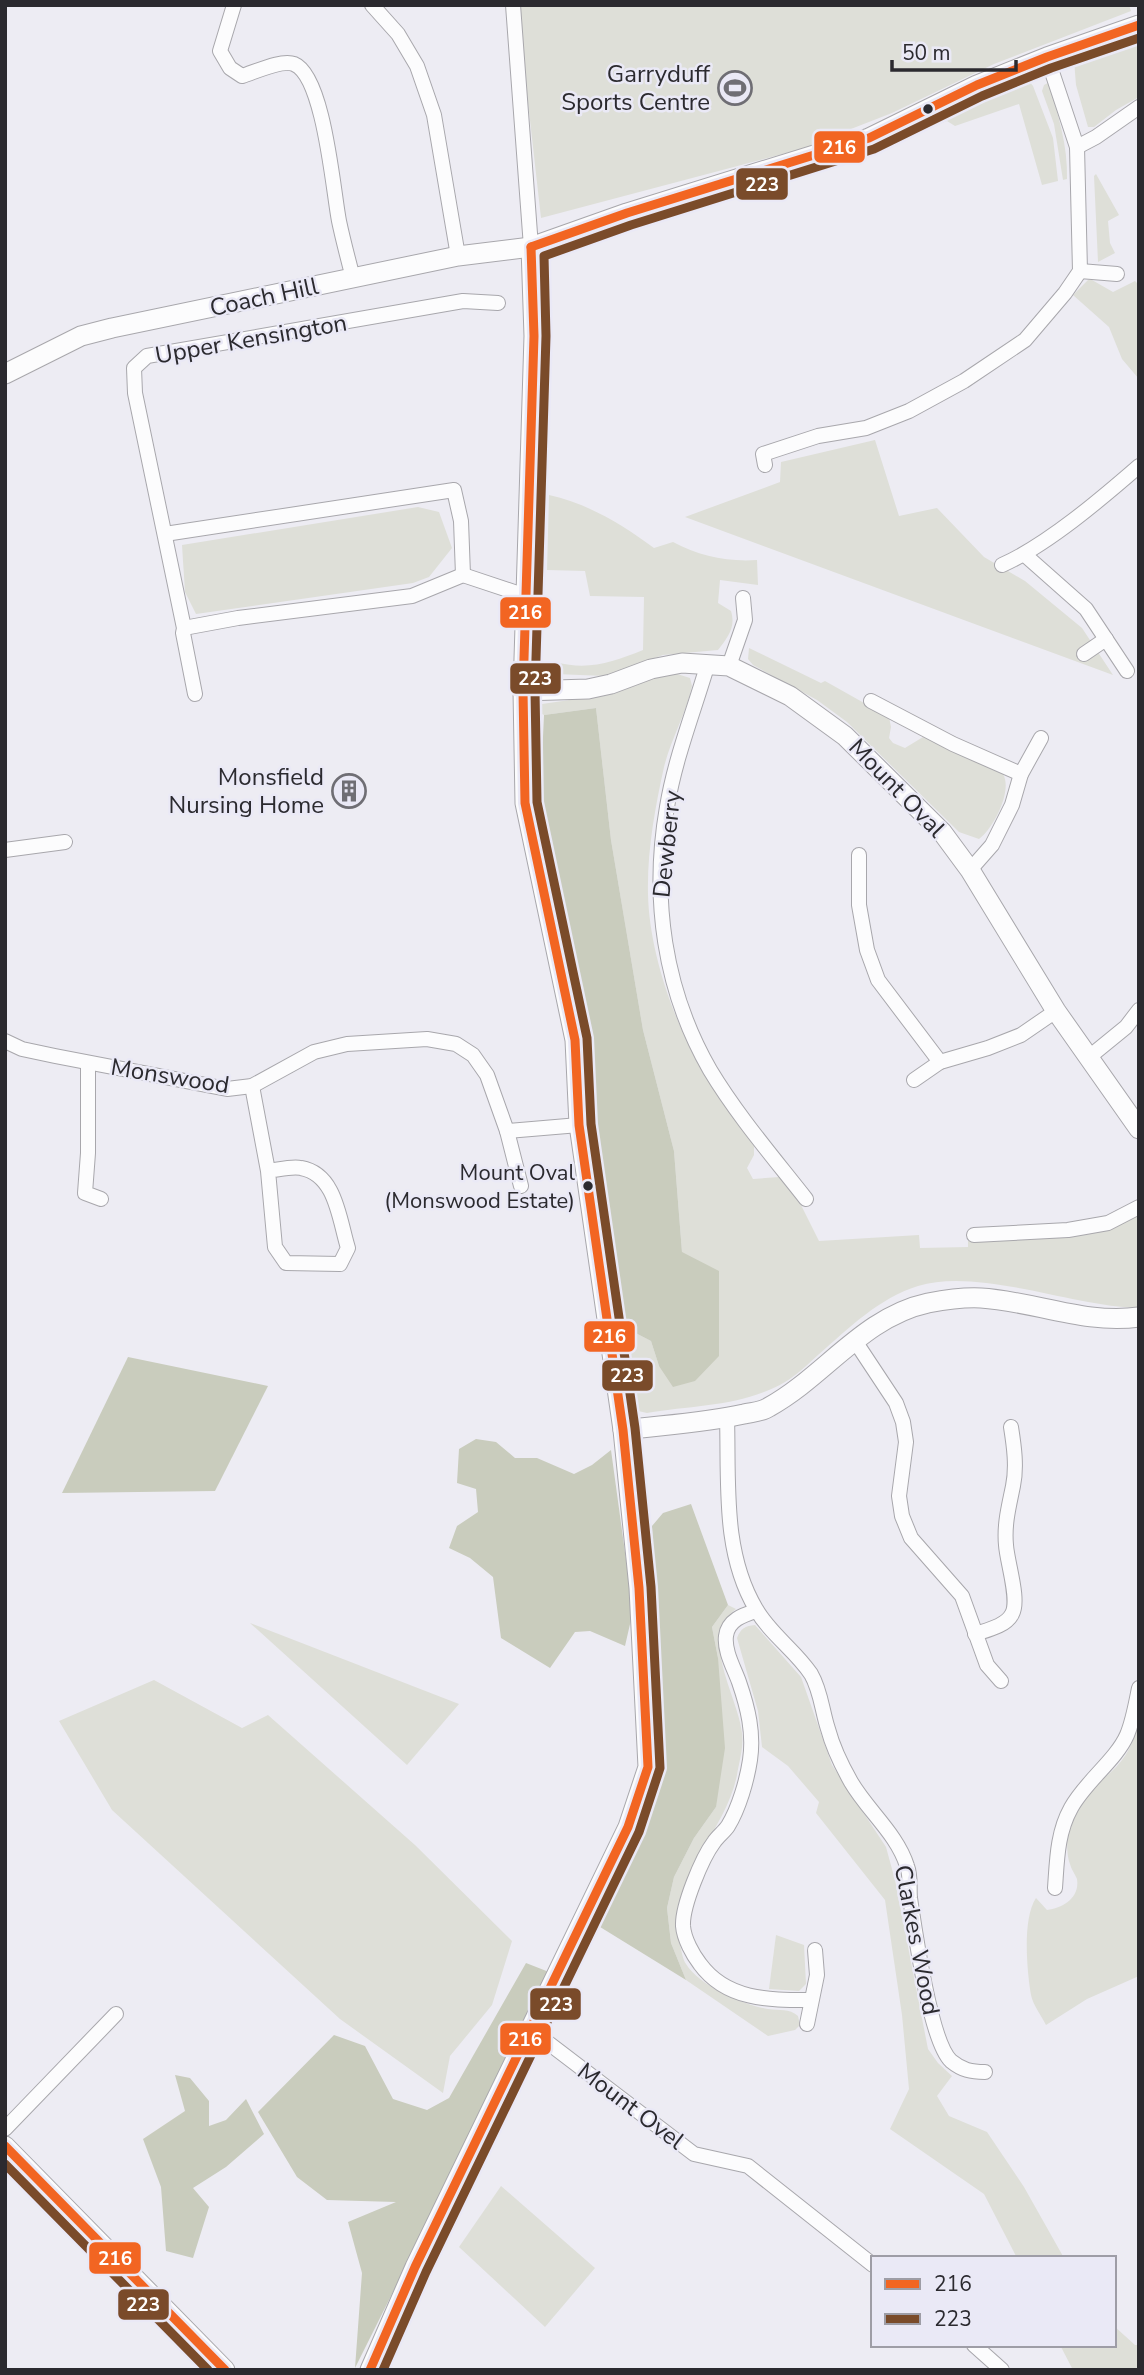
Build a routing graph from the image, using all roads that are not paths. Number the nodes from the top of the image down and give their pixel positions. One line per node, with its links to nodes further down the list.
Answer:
1 (234, 5): 12 (street)
2 (372, 5): 9 (street)
3 (513, 5): 8 (street)
4 (1139, 25): 5 (street, Coach Hill)
5 (1047, 57): 7 (street); 8 (street, Coach Hill)
6 (1139, 107): 7 (street)
7 (1077, 147): 10 (street)
8 (531, 247): 9 (street, Coach Hill); 21 (street)
9 (458, 256): 12 (street, Coach Hill)
10 (1080, 271): 11 (street); 15 (street)
11 (1117, 274)
12 (353, 278): 14 (street, Coach Hill)
13 (498, 303): 17 (street, Upper Kensington)
14 (5, 374)
15 (765, 465)
16 (1139, 466): 18 (street)
17 (165, 534): 20 (street); 23 (street, Upper Kensington)
18 (1025, 555): 19 (street); 24 (street)
19 (1002, 565)
20 (463, 575): 21 (street); 23 (street)
21 (526, 596): 29 (street)
22 (743, 598): 27 (street)
23 (184, 628): 30 (street, Upper Kensington)
24 (1106, 639): 25 (street); 28 (street)
25 (1084, 654)
26 (708, 663): 27 (street, Mount Oval); 29 (street, Mount Oval); 52 (street, Dewberry)
27 (729, 666): 37 (street, Mount Oval)
28 (1127, 671)
29 (523, 691): 46 (street)
30 (195, 694)
31 (871, 701): 33 (street)
32 (1041, 738): 33 (street)
33 (1021, 774): 37 (street)
34 (65, 842): 35 (street)
35 (5, 850)
36 (859, 855): 42 (street)
37 (970, 870): 39 (street, Mount Oval)
38 (1139, 1010): 41 (street)
39 (1056, 1011): 41 (street, Mount Oval); 42 (street)
40 (5, 1041): 43 (street, Monswood)
41 (1088, 1058): 47 (street, Mount Oval)
42 (940, 1062): 44 (street)
43 (88, 1063): 45 (street, Monswood); 51 (street, Monswood)
44 (914, 1080)
45 (252, 1086): 48 (street, Monswood); 49 (street, Monswood)
46 (579, 1125): 48 (street); 59 (street)
47 (1139, 1129)
48 (507, 1131): 50 (street, Monswood)
49 (268, 1171): 49 (street, Monswood)
50 (522, 1186)
51 (101, 1199)
52 (806, 1199)
53 (1139, 1207): 54 (street)
54 (974, 1235)
55 (1139, 1317): 56 (street)
56 (855, 1341): 57 (street); 61 (street)
57 (727, 1418): 59 (street); 60 (street, Clarkes Wood)
58 (1011, 1427): 61 (street)
59 (622, 1430): 69 (street)
60 (756, 1611): 66 (street); 70 (street, Clarkes Wood)
61 (975, 1634): 62 (street)
62 (1001, 1681)
63 (1139, 1688): 64 (street)
64 (1055, 1888)
65 (815, 1950): 66 (street)
66 (811, 2000): 68 (street)
67 (116, 2014): 71 (street)
68 (807, 2024)
69 (530, 2029): 73 (street, Mount Ovel); 76 (street)
70 (985, 2072)
71 (5, 2129)
72 (5, 2146): 75 (street)
73 (871, 2263)
74 (976, 2347): 77 (street)
75 (225, 2370)
76 (370, 2370)
77 (1002, 2370)

